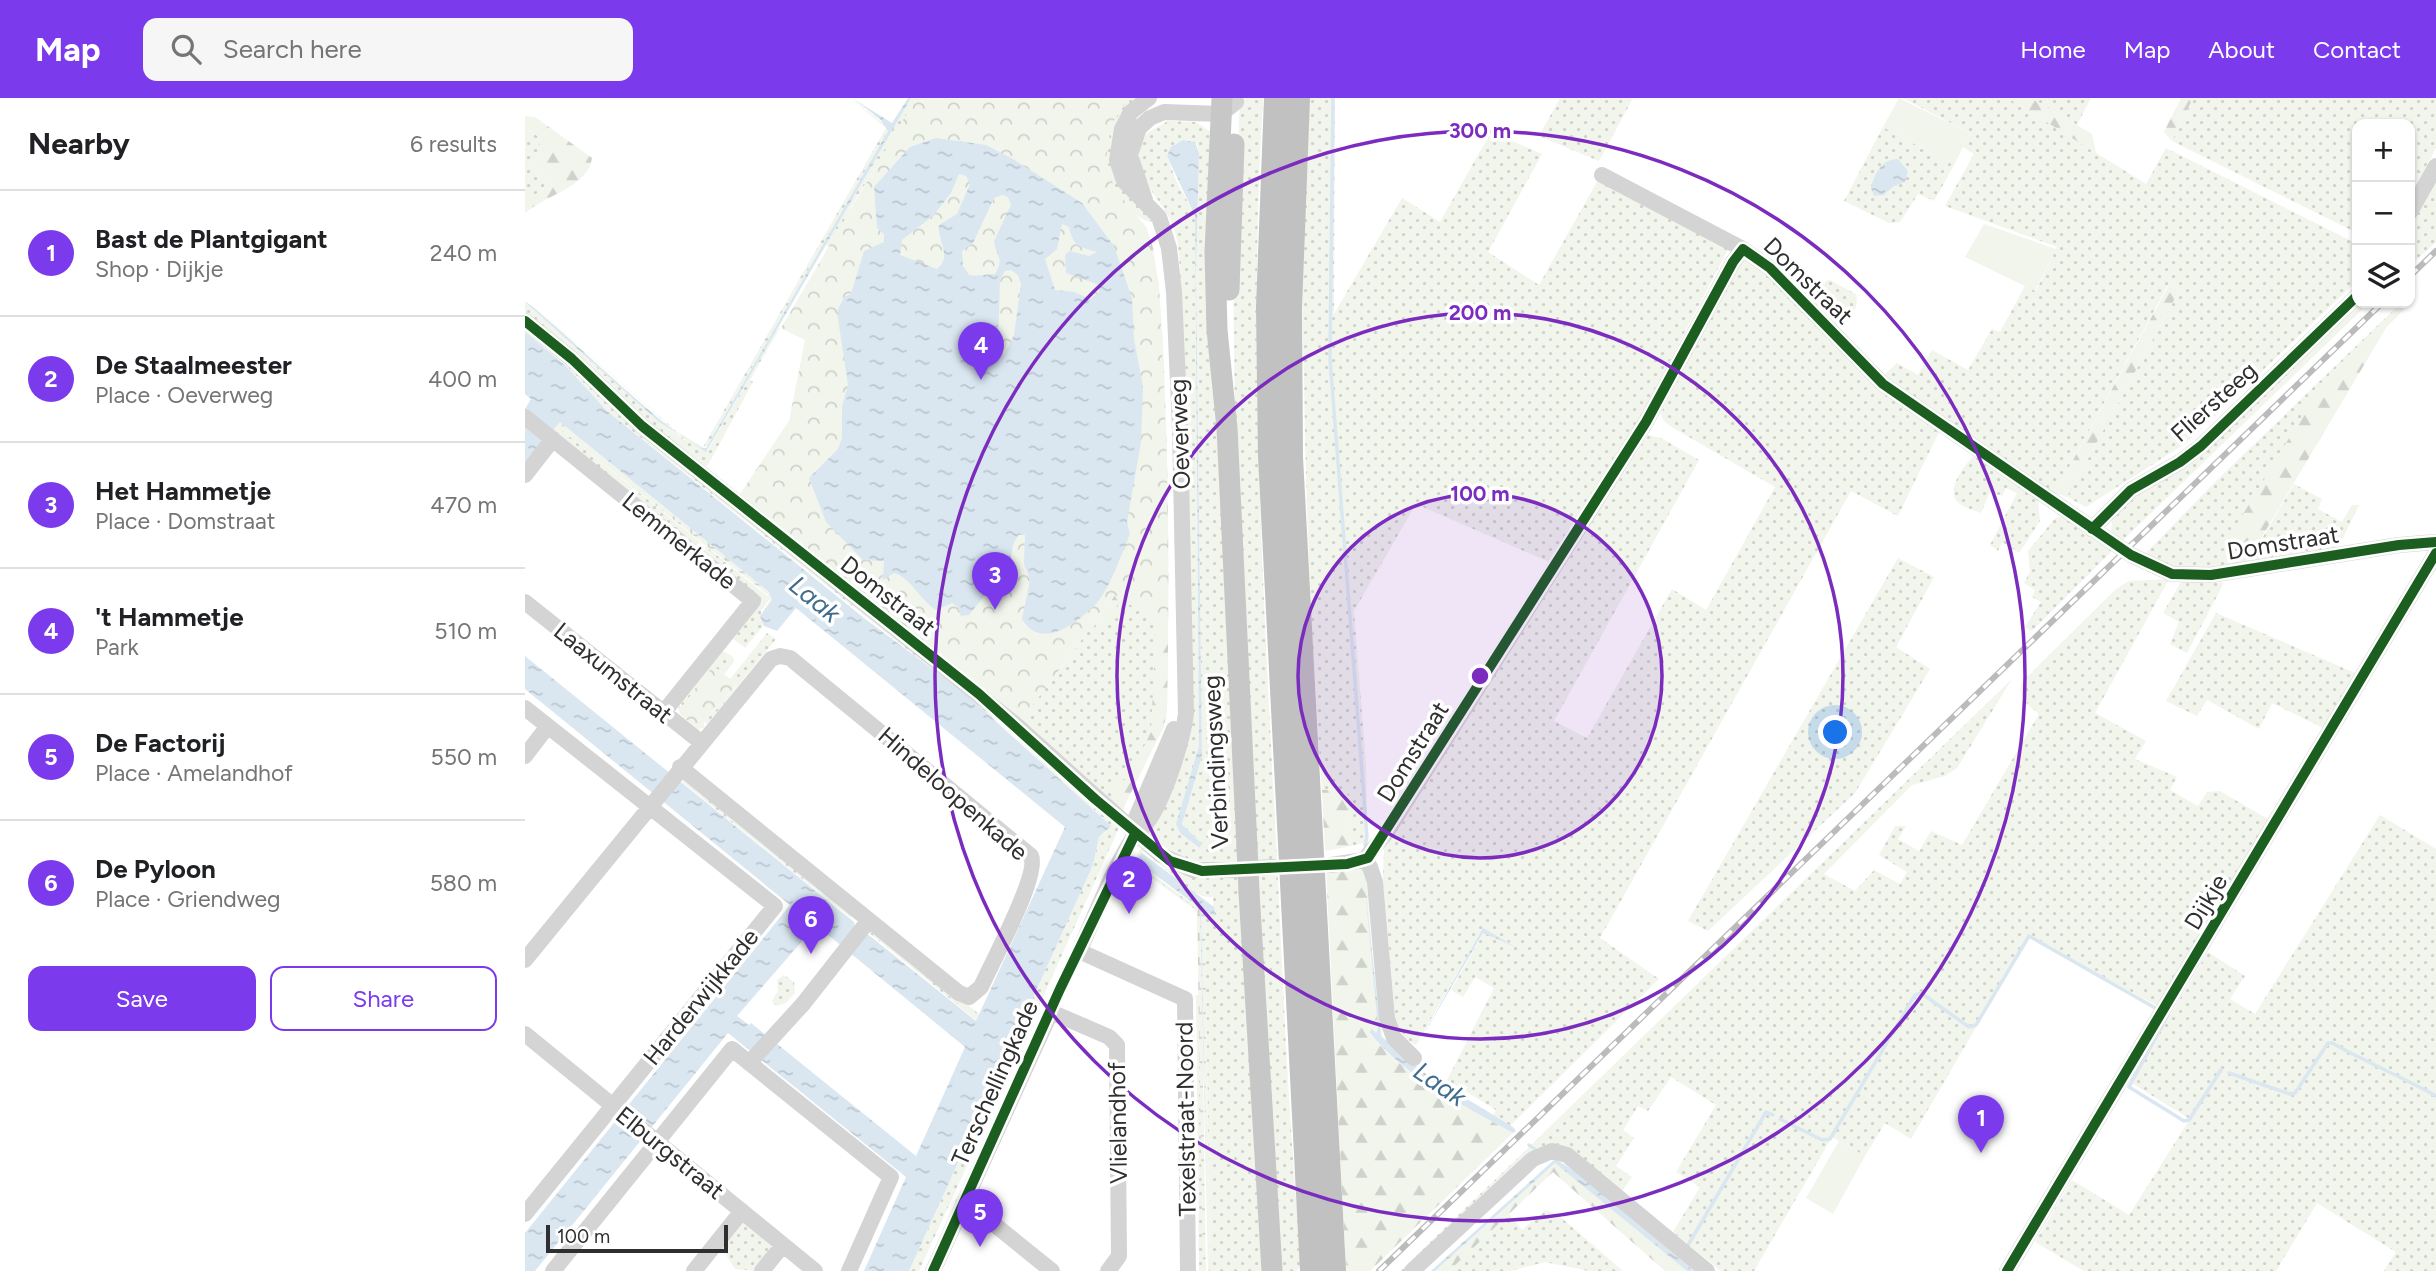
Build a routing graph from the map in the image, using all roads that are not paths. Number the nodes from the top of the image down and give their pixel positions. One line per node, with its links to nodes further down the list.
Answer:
1 (1149, 98): 7 (street, Oeverweg)
2 (1276, 98): 44 (highway)
3 (1298, 98): 44 (highway)
4 (1229, 102): 7 (street, Oeverweg); 42 (main road, Verbindingsweg, bridge)
5 (2436, 166): 8 (street)
6 (1602, 176): 9 (street, Domstraat)
7 (1145, 200): 26 (street, Oeverweg)
8 (2415, 203)
9 (1744, 248): 15 (street, Domstraat); 27 (street, Domstraat)
10 (2352, 301): 15 (street, Fliersteeg)
11 (525, 321): 26 (street, Domstraat)
12 (525, 417): 13 (street, Lemmerkade)
13 (553, 439): 14 (street); 20 (street, Lemmerkade)
14 (525, 475)
15 (2092, 529): 16 (street, Domstraat)
16 (2436, 542)
17 (2436, 553): 58 (street, Dijkje)
18 (525, 602): 20 (street, Laaxumstraat)
19 (525, 708): 21 (street)
20 (663, 713): 22 (street, Laaxumstraat)
21 (548, 726): 23 (street); 25 (street)
22 (702, 743): 24 (street, Hindeloopenkade); 30 (street, Hindeloopenkade)
23 (525, 756)
24 (675, 773): 25 (street, Hindeloopenkade); 30 (street, Hindeloopenkade)
25 (654, 799): 32 (street, Hindeloopenkade); 37 (street, Harderwijkkade)
26 (1135, 834): 29 (street, Domstraat); 31 (street, Oeverweg)
27 (1364, 860): 28 (street); 35 (street)
28 (1331, 865)
29 (1238, 870)
30 (864, 926): 36 (street)
31 (1079, 951): 53 (street, Texelstraat-Noord)
32 (525, 958)
33 (1051, 1012): 39 (street, Terschellingkade); 52 (street, Vlielandhof)
34 (525, 1034): 37 (street, Elburgstraat)
35 (1414, 1058)
36 (752, 1059): 38 (street); 49 (street)
37 (613, 1107): 38 (street, Elburgstraat); 41 (street, Harderwijkkade)
38 (657, 1142): 40 (street, Elburgstraat); 45 (street)
39 (963, 1203): 50 (street, Terschellingkade); 51 (street)
40 (742, 1211): 43 (street, Elburgstraat); 46 (street)
41 (525, 1214)
42 (1267, 1218): 54 (main road, Verbindingsweg); 55 (main road, Verbindingsweg)
43 (783, 1245): 47 (street); 48 (street, Elburgstraat)
44 (1323, 1264)
45 (552, 1271)
46 (694, 1271)
47 (762, 1271)
48 (815, 1271)
49 (849, 1271)
50 (933, 1271)
51 (1052, 1271)
52 (1108, 1271)
53 (1188, 1271)
54 (1266, 1271)
55 (1272, 1271)
56 (1412, 1271): 57 (street)
57 (1707, 1271)
58 (2007, 1271)

